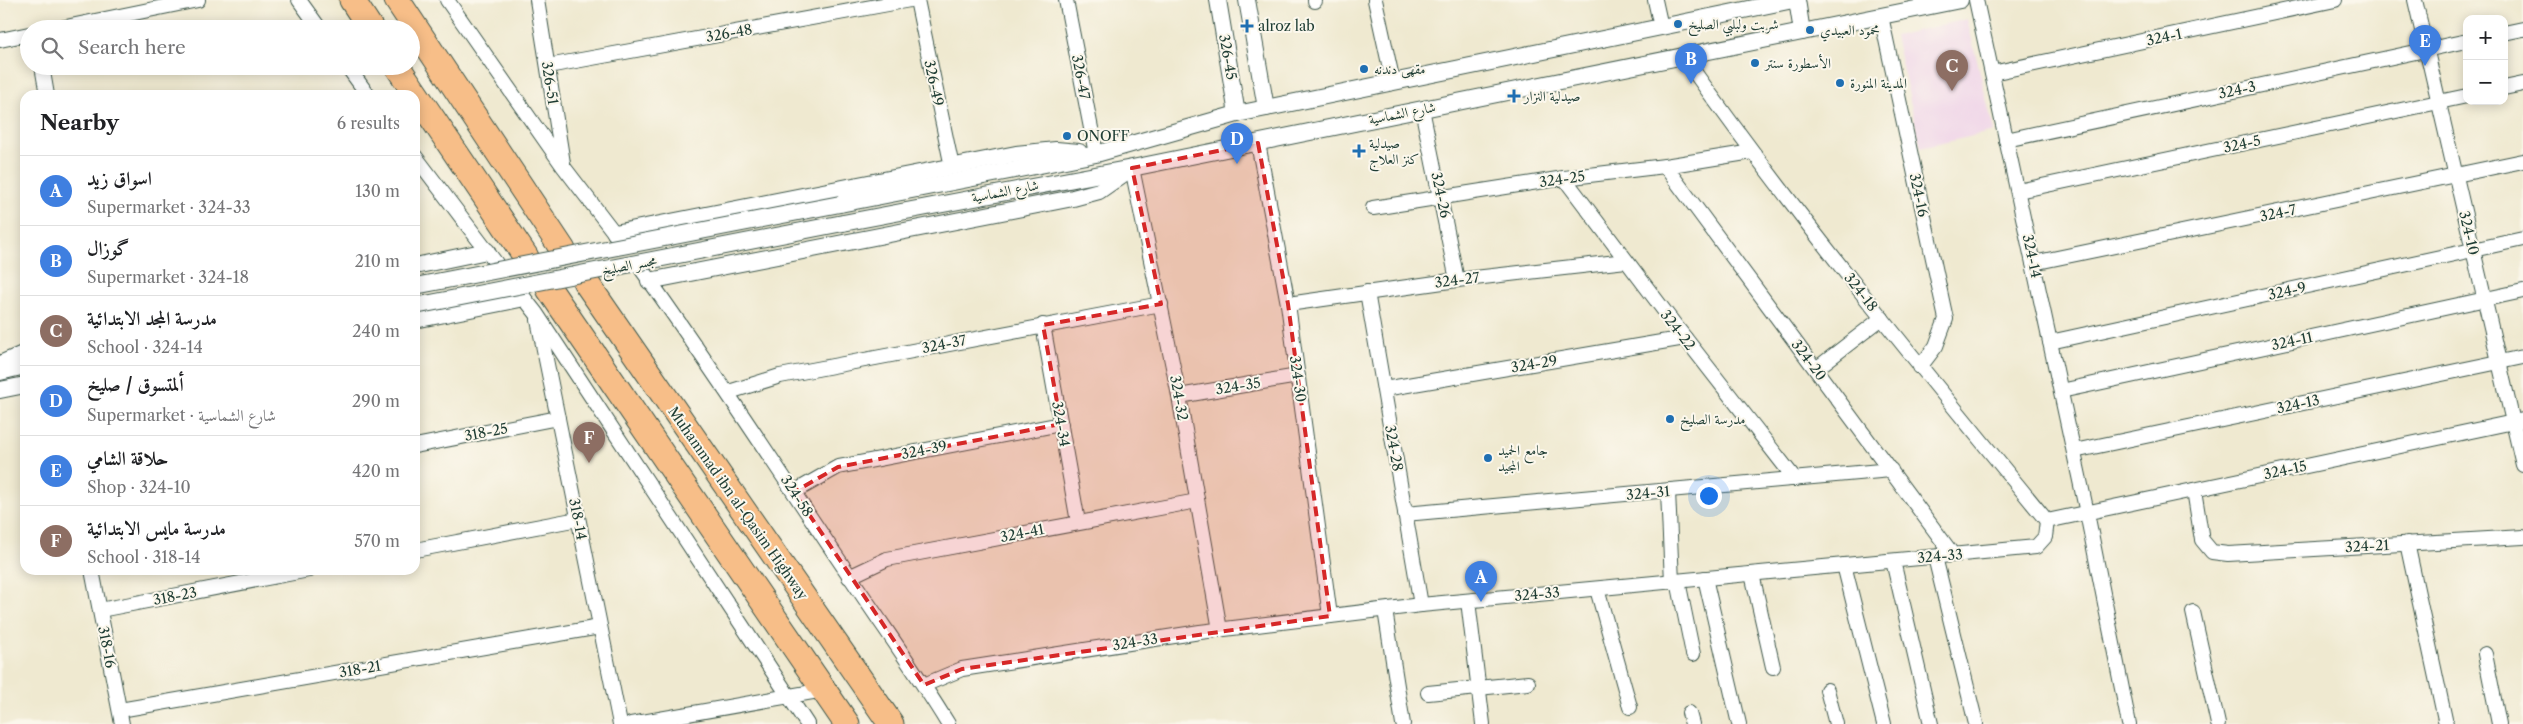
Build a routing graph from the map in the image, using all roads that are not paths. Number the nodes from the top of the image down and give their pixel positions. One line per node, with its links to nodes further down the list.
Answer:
1 (198, 0): 21 (street)
2 (299, 0): 22 (street)
3 (352, 0): 23 (highway)
4 (397, 0): 24 (highway)
5 (447, 0): 58 (street)
6 (537, 0): 35 (street, 326-51)
7 (910, 0): 35 (street, 326-48)
8 (917, 0): 60 (street, 326-49)
9 (1066, 0): 55 (street, 326-47)
10 (1218, 0): 51 (street, 326-45)
11 (1248, 0): 49 (street, 326-45)
12 (1375, 0): 40 (street)
13 (1655, 0): 25 (street)
14 (1795, 0): 19 (street, شارع الشماسية); 27 (street)
15 (1960, 0): 20 (street, شارع الشماسية)
16 (1976, 0): 36 (street, 324-14)
17 (2335, 0): 36 (street, 324-1)
18 (2415, 0): 33 (street, 324-10)
19 (1734, 6): 25 (street, شارع الشماسية)
20 (1881, 16): 27 (street, شارع الشماسية); 100 (street, 324-16)
21 (100, 20)
22 (313, 20)
23 (365, 20)
24 (410, 20)
25 (1661, 27): 40 (street, شارع الشماسية)
26 (2523, 29): 28 (street)
27 (1802, 32): 34 (street, شارع الشماسية)
28 (2508, 32)
29 (420, 35): 71 (highway)
30 (20, 36): 31 (street)
31 (0, 40)
32 (2463, 42): 33 (street, 324-3)
33 (2426, 49): 48 (street, 324-10); 52 (street, 324-3)
34 (1683, 56): 50 (street, شارع الشماسية); 54 (street, 324-18)
35 (548, 66): 58 (street, 326-51)
36 (1992, 74): 52 (street, 324-14)
37 (43, 75): 43 (street)
38 (354, 75): 44 (street)
39 (403, 75): 45 (highway)
40 (1392, 82): 49 (street, شارع الشماسية)
41 (2523, 84): 42 (street)
42 (2508, 87)
43 (45, 90)
44 (364, 90)
45 (413, 90)
46 (2463, 97): 48 (street, 324-5)
47 (420, 100): 74 (highway)
48 (2439, 102): 62 (street, 324-10); 64 (street, 324-5)
49 (1266, 108): 51 (street, شارع الشماسية)
50 (1422, 109): 53 (street, شارع الشماسية); 65 (street, 324-26)
51 (1237, 114): 55 (street, شارع الشماسية)
52 (2006, 140): 64 (street, 324-14)
53 (1258, 143): 61 (street, شارع الشماسية); 87 (street, 324-30)
54 (1752, 152): 59 (street, 324-25); 90 (street, 324-18)
55 (1096, 154): 60 (street); 66 (street, شارع الشماسية)
56 (2523, 161): 62 (street, 324-7)
57 (420, 163): 73 (street)
58 (563, 166): 69 (street)
59 (1665, 166): 63 (street, 324-25); 101 (street, 324-20)
60 (952, 167): 69 (street)
61 (1132, 168): 68 (street, شارع الشماسية); 78 (street); 86 (street, 324-32)
62 (2456, 176): 72 (street, 324-10); 76 (street, 324-7)
63 (1564, 178): 65 (street, 324-25); 75 (street, 324-22)
64 (2018, 191): 76 (street, 324-14)
65 (1442, 198): 67 (street, 324-25); 79 (street, 324-26)
66 (840, 204): 81 (street, مجسر الصليخ, bridge)
67 (1373, 208)
68 (843, 223): 88 (street, مجسر الصليخ, bridge)
69 (617, 236)
70 (2523, 239): 72 (street, 324-9)
71 (563, 250)
72 (2473, 250): 85 (street, 324-10); 94 (street, 324-9)
73 (492, 257): 77 (street)
74 (526, 257)
75 (1626, 261): 79 (street, 324-27); 93 (street, 324-22)
76 (2033, 263): 94 (street, 324-14)
77 (420, 265)
78 (646, 276): 108 (street, 324-58)
79 (1458, 280): 84 (street, 324-27)
80 (586, 282): 165 (highway, Muhammad ibn al-Qasim Highway)
81 (420, 285)
82 (549, 289): 155 (highway)
83 (2523, 291): 85 (street, 324-11)
84 (1367, 292): 87 (street, 324-27); 105 (street, 324-28)
85 (2484, 299): 97 (street, 324-10); 107 (street, 324-11)
86 (1161, 304): 92 (street, 324-37); 109 (street, 324-32)
87 (1288, 304): 103 (street, 324-30)
88 (420, 305)
89 (536, 313): 91 (street); 110 (street, 318-14); 158 (street)
90 (1882, 318): 100 (street, 324-18); 101 (street)
91 (420, 320)
92 (1043, 325): 108 (street, 324-37); 112 (street, 324-34)
93 (1685, 338): 105 (street, 324-29); 117 (street, 324-22)
94 (2050, 342): 107 (street, 324-14)
95 (20, 355): 98 (street)
96 (2523, 358): 97 (street, 324-13)
97 (2499, 362): 111 (street, 324-10); 114 (street, 324-13)
98 (0, 364)
99 (20, 367): 102 (street)
100 (1920, 367): 125 (street, 324-18)
101 (1816, 369): 116 (street, 324-20)
102 (0, 372)
103 (1298, 376): 109 (street, 324-35); 146 (street, 324-30)
104 (20, 386): 106 (street)
105 (1384, 389): 123 (street, 324-28)
106 (0, 390)
107 (2061, 391): 114 (street, 324-14)
108 (729, 392): 120 (street, 324-58)
109 (1179, 396): 121 (street, 324-32)
110 (558, 418): 113 (street, 318-25); 124 (street, 318-14)
111 (2518, 421): 115 (street, 324-10); 118 (street, 324-15)
112 (1061, 424): 120 (street, 324-39); 126 (street, 324-34)
113 (420, 445)
114 (2074, 451): 122 (street, 324-14)
115 (2523, 465)
116 (1891, 470): 117 (street, 324-31); 130 (street, 324-20)
117 (1795, 479): 119 (street, 324-31)
118 (2194, 490): 122 (street, 324-15); 128 (street, 324-21)
119 (1668, 491): 123 (street, 324-31); 139 (street)
120 (794, 492): 137 (street, 324-58)
121 (1197, 502): 126 (street, 324-41); 148 (street, 324-32)
122 (2087, 513): 125 (street, 324-15); 174 (street, 324-14)
123 (1405, 514): 142 (street, 324-28)
124 (578, 519): 129 (street); 147 (street, 318-14)
125 (2047, 521): 130 (street, 324-33)
126 (1078, 522): 137 (street, 324-41)
127 (2523, 537): 128 (street, 324-21)
128 (2407, 543): 176 (street)
129 (420, 549)
130 (1953, 555): 131 (street, 324-33)
131 (1935, 557): 132 (street, 324-33); 173 (street)
132 (1893, 561): 133 (street, 324-33); 172 (street)
133 (1844, 565): 134 (street, 324-33); 171 (street)
134 (1752, 574): 138 (street, 324-33); 151 (street)
135 (93, 575): 143 (street, 318-16)
136 (283, 575): 143 (street, 318-23)
137 (850, 577): 153 (street, 324-58)
138 (1705, 578): 139 (street, 324-33); 169 (street)
139 (1675, 581): 140 (street, 324-33); 149 (street)
140 (1597, 588): 141 (street, 324-33); 159 (street)
141 (1468, 601): 142 (street, 324-33); 154 (street)
142 (1421, 605): 144 (street, 324-33)
143 (100, 610): 160 (street, 318-16)
144 (1385, 610): 146 (street, 324-33); 167 (street)
145 (2193, 612): 175 (street)
146 (1330, 616): 148 (street, 324-33)
147 (600, 627): 160 (street, 318-21); 161 (street, 318-14)
148 (1220, 630): 153 (street, 324-33)
149 (1693, 654)
150 (2485, 654): 177 (street)
151 (1773, 667)
152 (1528, 683): 154 (street)
153 (924, 685): 166 (street, 324-58)
154 (1478, 687): 157 (street); 168 (street)
155 (824, 690): 158 (street); 164 (highway)
156 (1827, 690): 170 (street)
157 (1428, 693)
158 (789, 697): 162 (street); 163 (street)
159 (1630, 707)
160 (121, 717)
161 (620, 724)
162 (631, 724)
163 (806, 724)
164 (847, 724)
165 (891, 724)
166 (948, 724)
167 (1403, 724)
168 (1483, 724)
169 (1739, 724)
170 (1836, 724)
171 (1884, 724)
172 (1931, 724)
173 (1976, 724)
174 (2128, 724)
175 (2218, 724)
176 (2446, 724)
177 (2500, 724)

